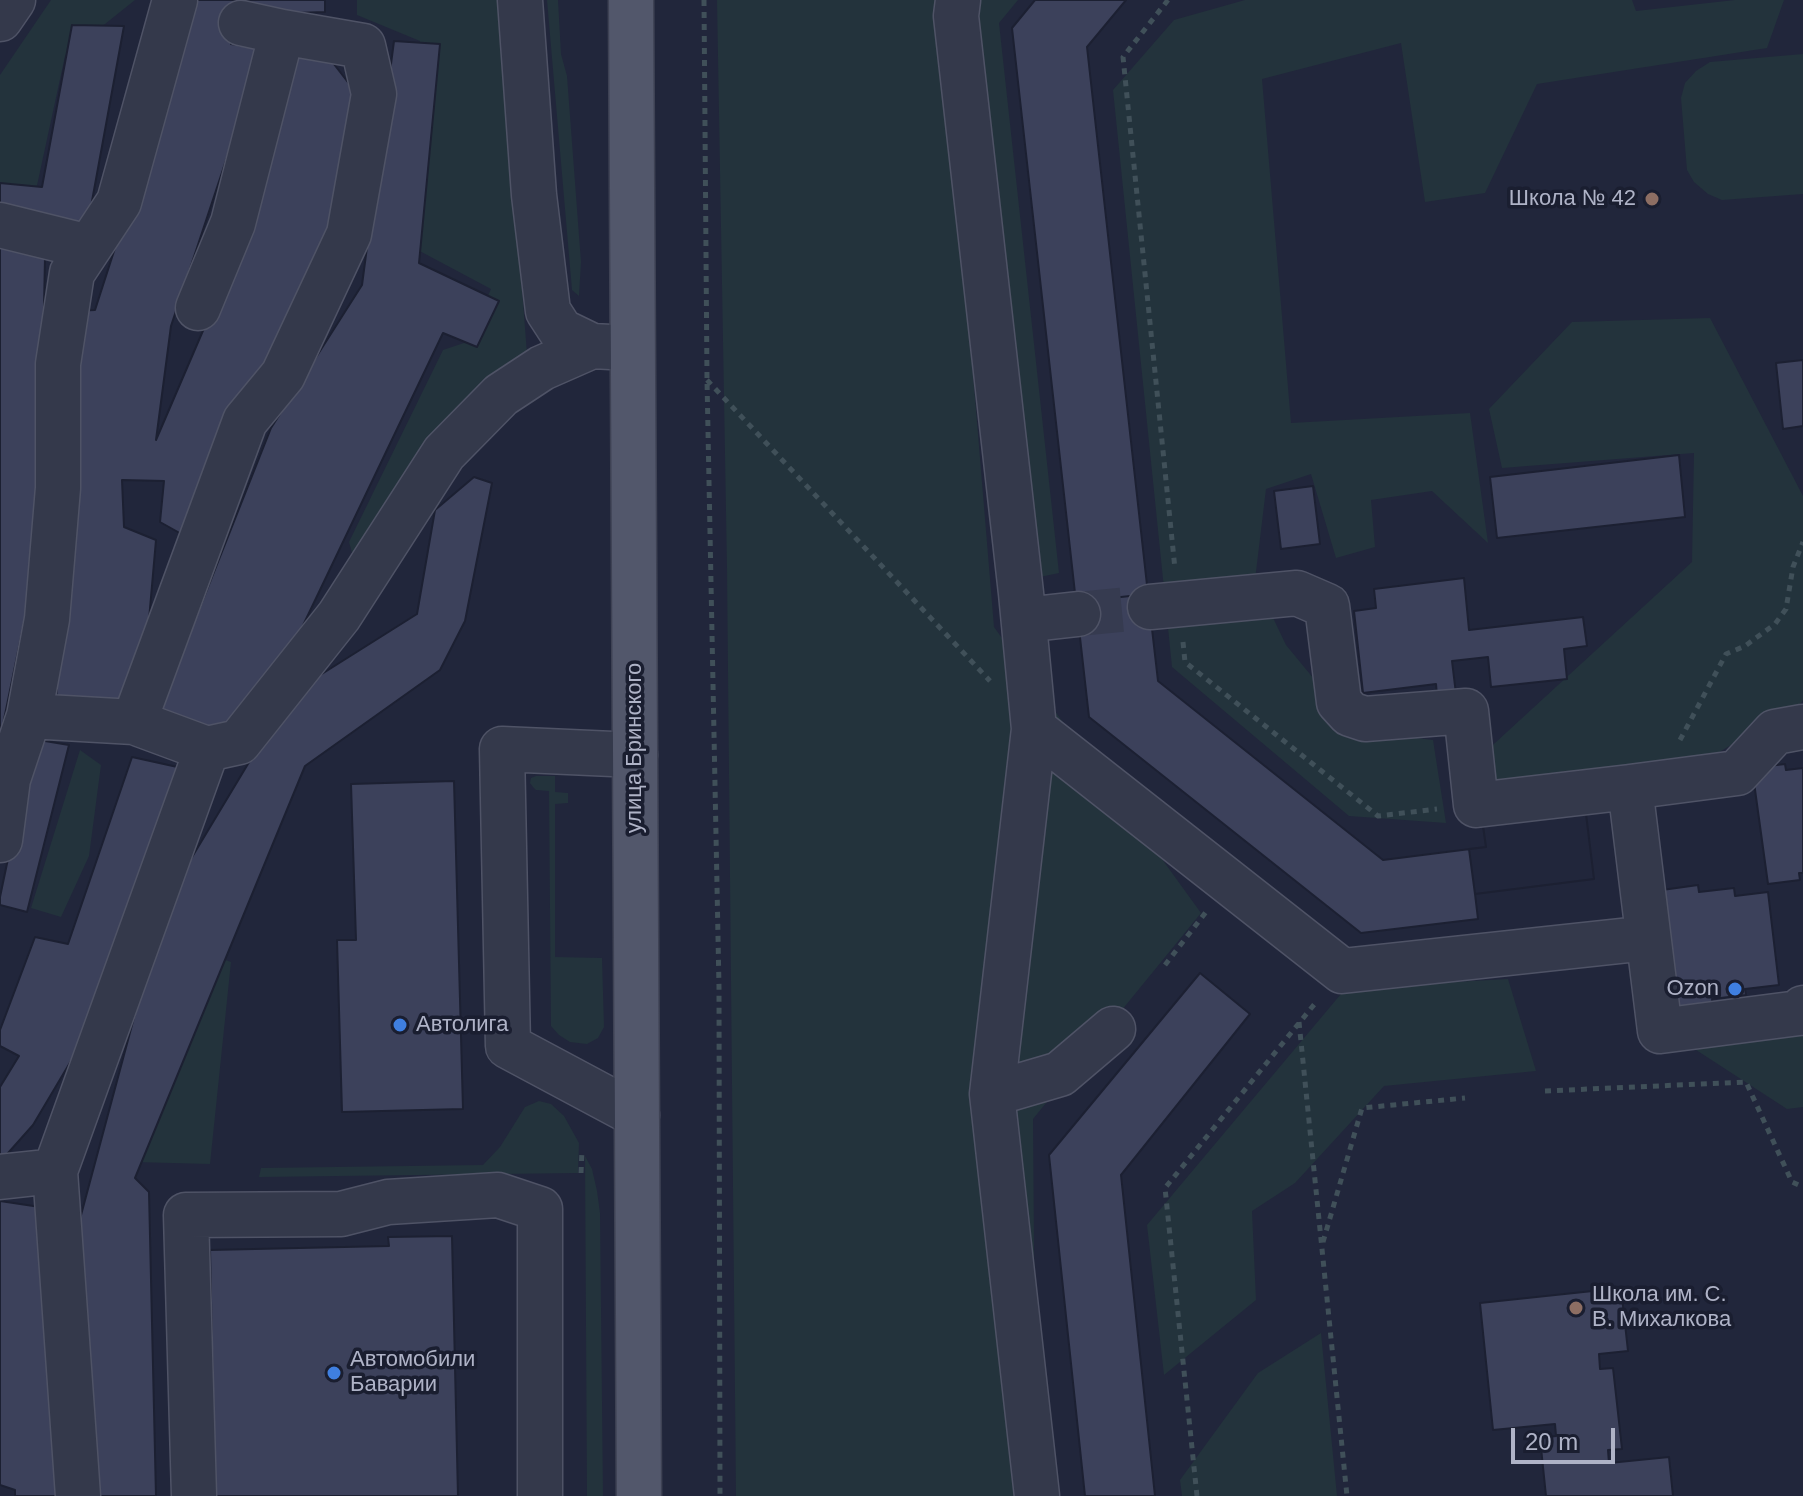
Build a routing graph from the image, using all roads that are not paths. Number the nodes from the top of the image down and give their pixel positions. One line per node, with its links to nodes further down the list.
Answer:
1 (13, 0): 6 (street)
2 (175, 0): 8 (street)
3 (520, 0): 10 (street)
4 (631, 0): 10 (main road, улица Бринского)
5 (958, 0): 13 (street)
6 (0, 19)
7 (0, 225): 8 (street)
8 (89, 247): 14 (street)
9 (198, 308): 15 (street)
10 (612, 347): 18 (street); 19 (main road, улица Бринского)
11 (1164, 605): 21 (street)
12 (1078, 614): 13 (street)
13 (1024, 620): 17 (street)
14 (29, 716): 15 (street); 20 (street)
15 (134, 722): 18 (street)
16 (1803, 727): 21 (street)
17 (1034, 729): 23 (street); 26 (street)
18 (207, 749): 28 (street)
19 (635, 755): 27 (main road, улица Бринского); 27 (street)
20 (4, 778): 22 (street)
21 (1630, 787): 23 (street)
22 (0, 840)
23 (1648, 938): 24 (street)
24 (1803, 1008)
25 (1113, 1029): 26 (street)
26 (992, 1094): 34 (street)
27 (637, 1115): 33 (main road, улица Бринского)
28 (55, 1171): 29 (street); 30 (street)
29 (0, 1177)
30 (78, 1496)
31 (194, 1496): 32 (street)
32 (540, 1496)
33 (639, 1496)
34 (1037, 1496)

